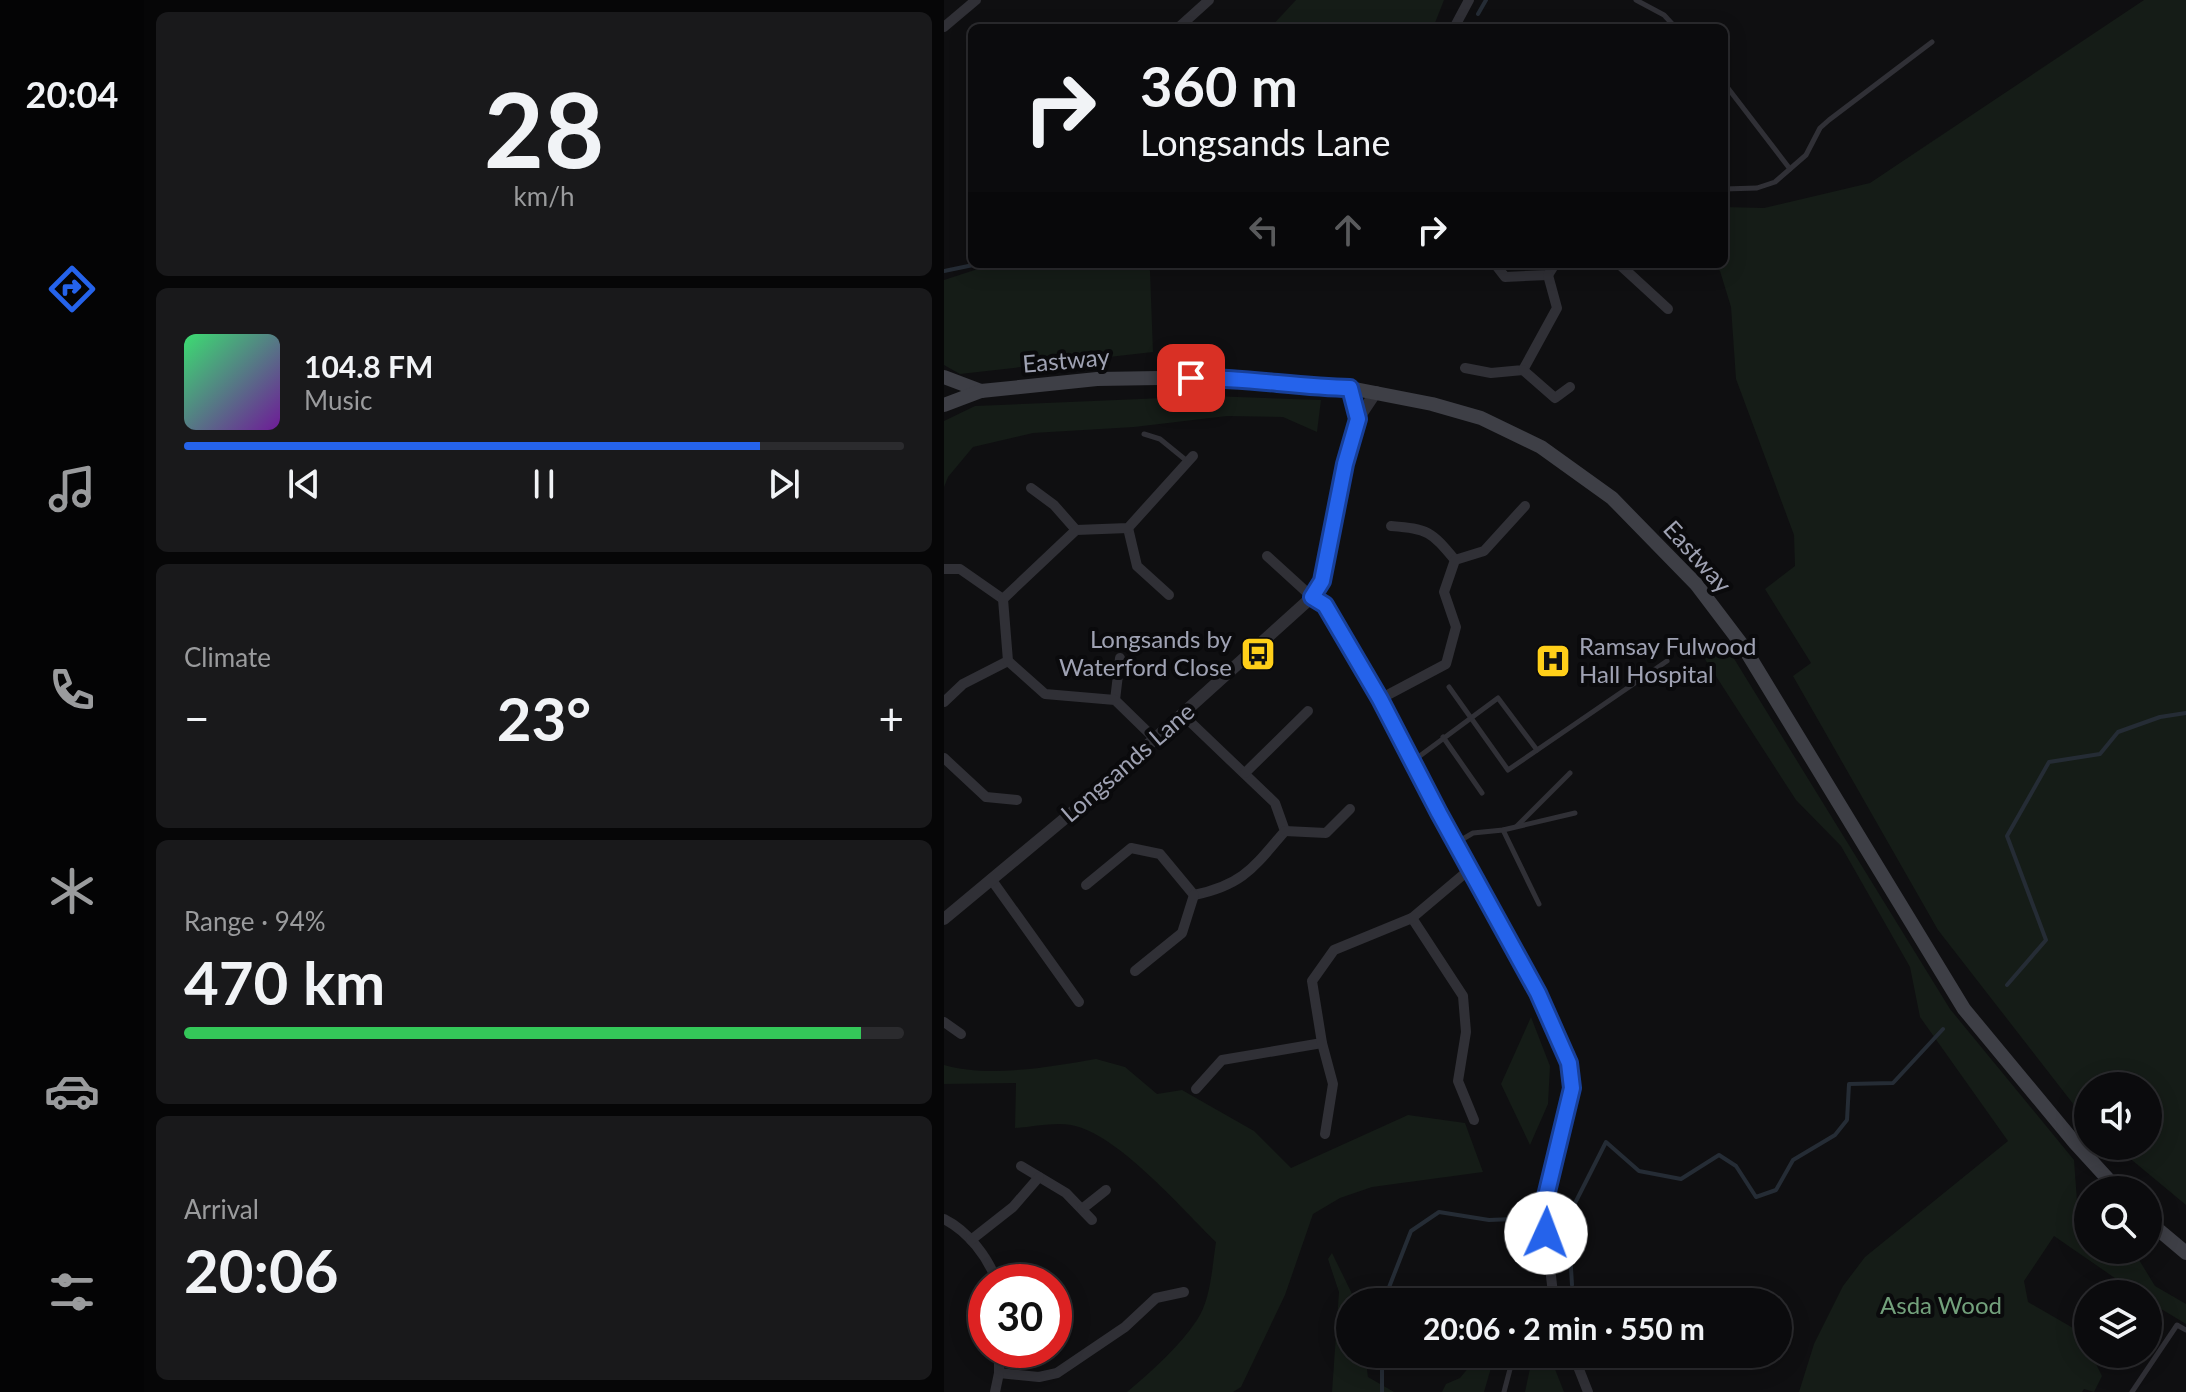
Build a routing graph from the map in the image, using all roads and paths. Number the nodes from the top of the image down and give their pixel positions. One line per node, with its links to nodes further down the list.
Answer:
1 (976, 0): 8 (street)
2 (1209, 0): 5 (street)
3 (1469, 0): 6 (street)
4 (1636, 0): 7 (lane)
5 (1182, 24)
6 (1456, 24)
7 (1672, 24)
8 (944, 27)
9 (1932, 42): 11 (lane)
10 (1728, 88): 11 (lane)
11 (1790, 169): 12 (lane)
12 (1728, 189)
13 (1498, 268): 16 (street)
14 (1552, 268): 16 (street)
15 (1623, 268): 17 (street)
16 (1548, 275): 19 (street)
17 (1668, 309)
18 (1465, 368): 19 (street)
19 (1523, 370): 21 (street)
20 (944, 377): 23 (main road, Eastway)
21 (1570, 387)
22 (1350, 388): 23 (main road, Eastway); 24 (main road, Eastway); 26 (street)
23 (981, 391): 25 (main road, Eastway)
24 (1376, 392): 26 (street, Longsands Lane); 81 (main road, Eastway)
25 (944, 405)
26 (1358, 419): 38 (street, Longsands Lane)
27 (1144, 434): 28 (lane)
28 (1191, 459): 32 (street)
29 (1031, 488): 33 (street)
30 (1525, 506): 35 (street)
31 (1391, 526): 35 (street)
32 (1128, 528): 33 (street); 37 (street)
33 (1076, 530): 39 (street)
34 (1267, 556): 38 (street)
35 (1455, 560): 44 (street)
36 (944, 569): 39 (street)
37 (1169, 595)
38 (1312, 597): 44 (street); 48 (street, Longsands Lane)
39 (1003, 599): 41 (street)
40 (1120, 658): 45 (street)
41 (1008, 661): 45 (street); 46 (street)
42 (1667, 661): 52 (lane)
43 (1449, 687): 49 (lane)
44 (1380, 699): 54 (street)
45 (1115, 700): 51 (street)
46 (944, 702)
47 (1308, 711): 55 (street)
48 (1183, 715): 51 (street, Longsands Lane); 55 (street)
49 (1469, 718): 50 (lane); 52 (lane); 52 (lane)
50 (1443, 737): 54 (lane); 57 (lane)
51 (1155, 739): 66 (street, Longsands Lane)
52 (1537, 750)
53 (944, 758): 58 (street)
54 (1412, 761): 64 (street)
55 (1245, 773): 63 (street)
56 (1570, 773): 61 (lane)
57 (1482, 793)
58 (1017, 800)
59 (1350, 809): 63 (street)
60 (1575, 813): 61 (lane)
61 (1516, 827): 62 (lane)
62 (1503, 830): 64 (lane); 69 (lane)
63 (1285, 831): 68 (street)
64 (1455, 843): 65 (street)
65 (1470, 869): 71 (street); 91 (street)
66 (991, 879): 70 (street, Longsands Lane); 73 (street)
67 (1086, 885): 68 (street)
68 (1194, 895): 72 (street)
69 (1539, 904)
70 (944, 918)
71 (1412, 918): 76 (street); 78 (street)
72 (1135, 971)
73 (1079, 1002)
74 (944, 1022): 75 (street)
75 (961, 1034)
76 (1322, 1043): 77 (street); 79 (street)
77 (1196, 1089)
78 (1474, 1120)
79 (1325, 1134)
80 (1021, 1166): 82 (street)
81 (2105, 1176)
82 (1039, 1177): 84 (street); 88 (street)
83 (1106, 1190): 84 (street)
84 (1082, 1209): 86 (street)
85 (944, 1219): 88 (street)
86 (1092, 1220)
87 (2162, 1233): 89 (main road)
88 (971, 1240): 90 (street)
89 (2186, 1253)
90 (988, 1264)
91 (1552, 1288)
92 (1184, 1292): 97 (street)
93 (2186, 1330): 101 (lane)
94 (999, 1368): 97 (street)
95 (1510, 1368): 99 (lane)
96 (1579, 1368): 100 (street)
97 (999, 1373): 98 (street)
98 (995, 1392)
99 (1504, 1392)
100 (1588, 1392)
101 (2132, 1392)

